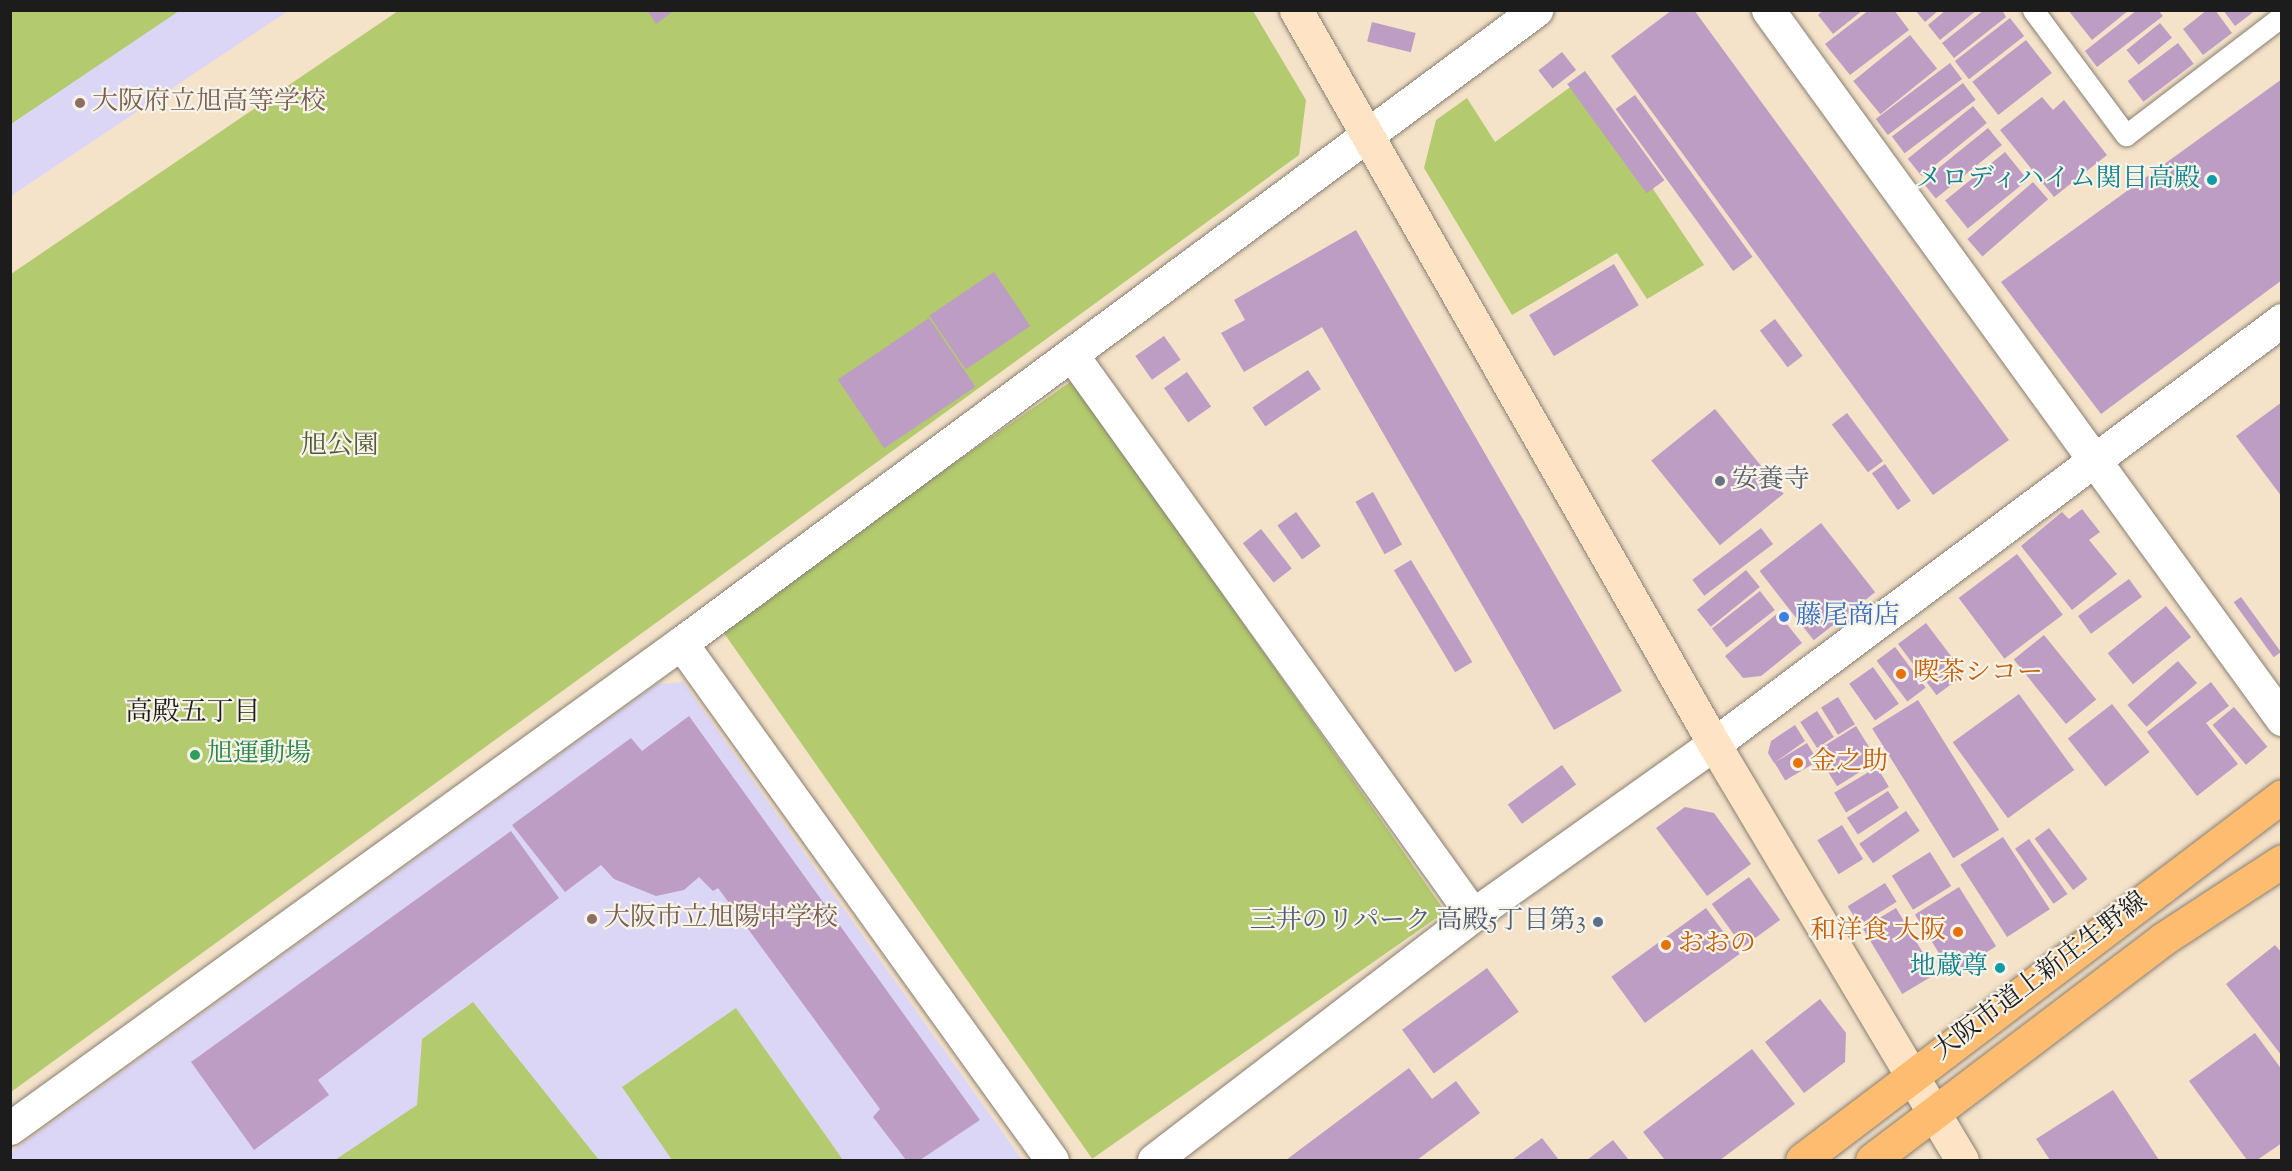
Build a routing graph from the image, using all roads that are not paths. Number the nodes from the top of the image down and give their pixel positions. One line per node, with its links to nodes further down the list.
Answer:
1 (1296, 10): 6 (street)
2 (1536, 10): 6 (street)
3 (1768, 10): 9 (street)
4 (2033, 10): 5 (lane)
5 (2282, 16)
6 (1367, 133): 8 (street); 12 (street)
7 (2282, 320): 9 (street)
8 (1072, 355): 10 (street); 15 (street)
9 (2092, 464): 11 (street); 12 (street)
10 (681, 643): 18 (street); 19 (street)
11 (2282, 719)
12 (1714, 744): 15 (street); 16 (street)
13 (2282, 796): 16 (main road, 大阪市道上新庄生野線)
14 (2282, 861): 17 (main road, 大阪市道上新庄生野線)
15 (1473, 915): 20 (street)
16 (1912, 1074): 17 (street); 21 (main road, 大阪市道上新庄生野線)
17 (1935, 1112): 22 (main road, 大阪市道上新庄生野線); 23 (street)
18 (10, 1128)
19 (1052, 1161)
20 (1154, 1161)
21 (1802, 1161)
22 (1872, 1161)
23 (1962, 1161)

